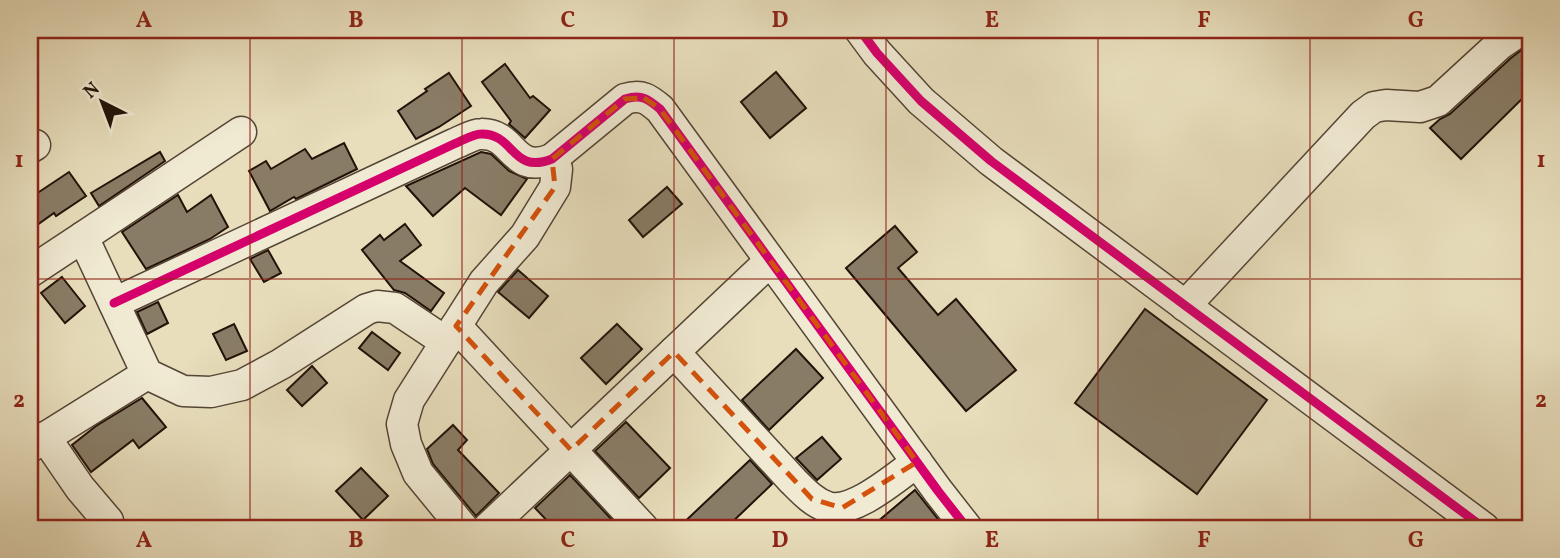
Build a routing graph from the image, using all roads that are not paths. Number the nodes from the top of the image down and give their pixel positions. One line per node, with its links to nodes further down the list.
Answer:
1 (860, 30): 9 (street)
2 (1530, 31): 9 (street)
3 (241, 132): 5 (street)
4 (552, 159): 6 (street); 8 (street); 10 (street)
5 (83, 237): 7 (street); 8 (street)
6 (770, 261): 11 (street); 15 (street)
7 (30, 272)
8 (114, 303): 12 (street)
9 (1185, 306): 21 (street)
10 (451, 334): 12 (street); 14 (street); 17 (street)
11 (674, 352): 14 (street); 15 (street)
12 (147, 374): 13 (street)
13 (37, 442): 16 (street)
14 (571, 450): 18 (street); 19 (street)
15 (916, 462): 20 (street)
16 (108, 521)
17 (463, 528)
18 (488, 528)
19 (643, 528)
20 (967, 528)
21 (1484, 528)

